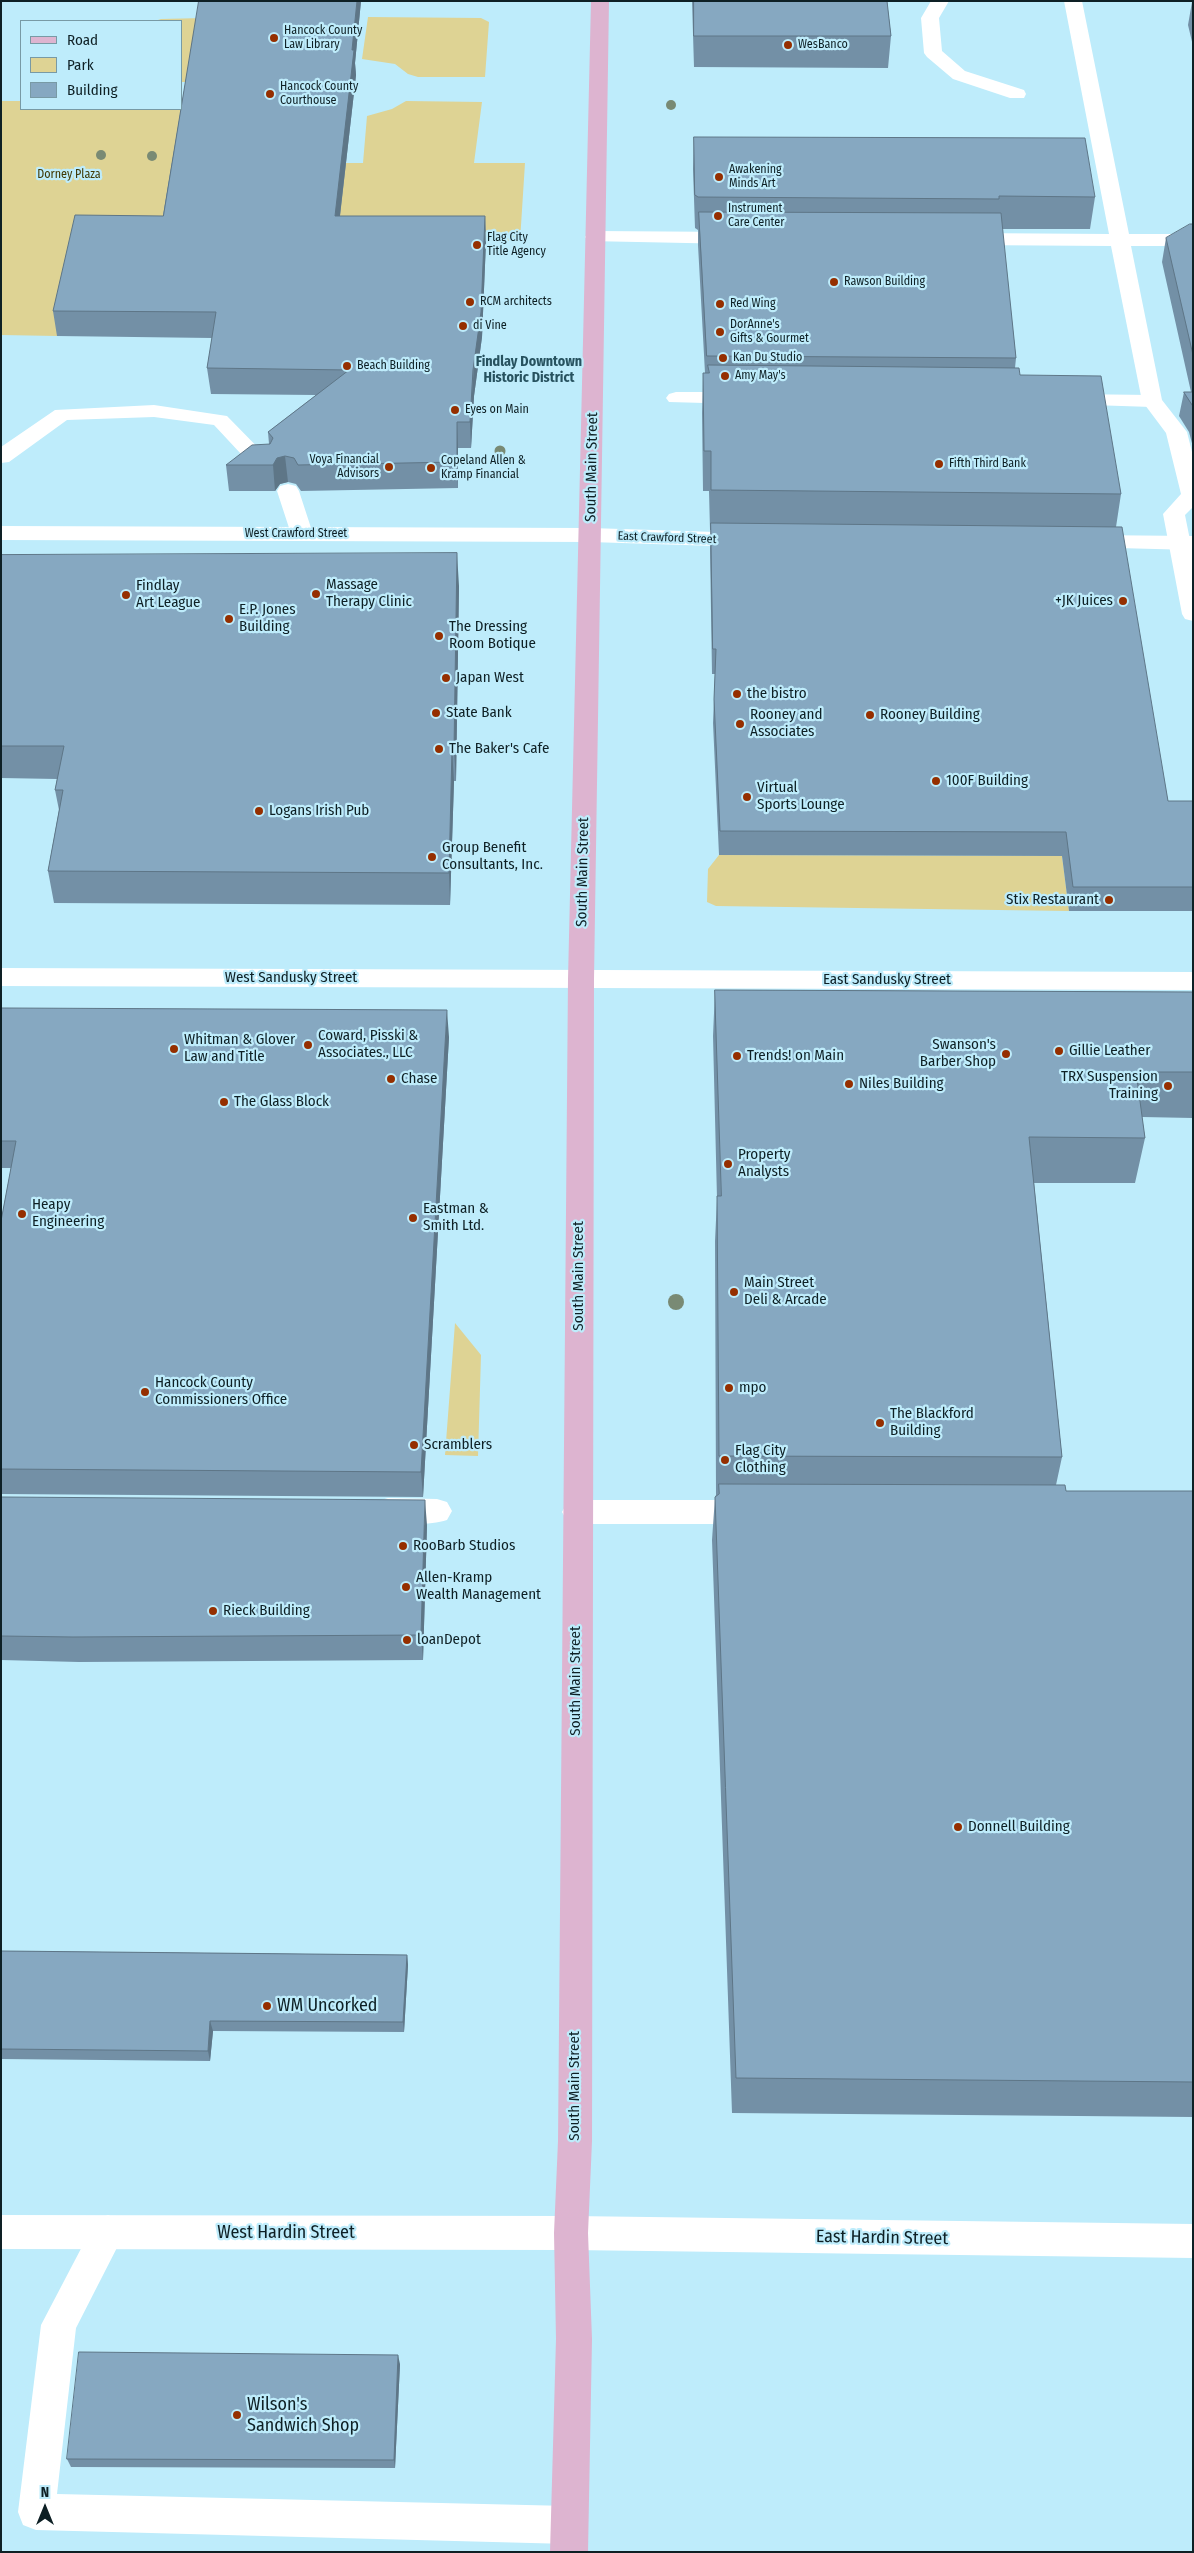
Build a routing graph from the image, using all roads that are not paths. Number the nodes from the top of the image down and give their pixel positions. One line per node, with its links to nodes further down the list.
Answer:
1 (600, 1): 5 (main road, South Main Street)
2 (940, 1): 4 (street)
3 (1073, 1): 8 (street)
4 (1017, 94)
5 (596, 237): 6 (street); 19 (main road, South Main Street)
6 (756, 238)
7 (944, 239): 8 (street)
8 (1122, 240): 9 (street); 13 (street)
9 (1193, 240)
10 (676, 398): 11 (street)
11 (764, 398)
12 (1050, 400): 13 (street)
13 (1152, 401): 22 (street)
14 (1, 456): 15 (street)
15 (263, 464)
16 (288, 491): 18 (street)
17 (1, 533): 18 (street, West Crawford Street)
18 (302, 534): 19 (street, West Crawford Street)
19 (590, 535): 20 (street, East Crawford Street); 25 (main road, South Main Street)
20 (769, 540)
21 (1068, 542): 22 (street)
22 (1186, 543): 23 (street)
23 (1193, 614)
24 (1, 977): 25 (street, West Sandusky Street)
25 (581, 979): 26 (street, East Sandusky Street); 29 (main road, South Main Street)
26 (1193, 980)
27 (359, 1510): 28 (street)
28 (437, 1511)
29 (577, 1512): 30 (street); 33 (main road, South Main Street)
30 (780, 1512)
31 (1, 2232): 32 (street, West Hardin Street)
32 (108, 2232): 33 (street, West Hardin Street); 35 (street)
33 (571, 2233): 34 (street, East Hardin Street); 35 (main road, South Main Street)
34 (1193, 2241)
35 (569, 2538)

